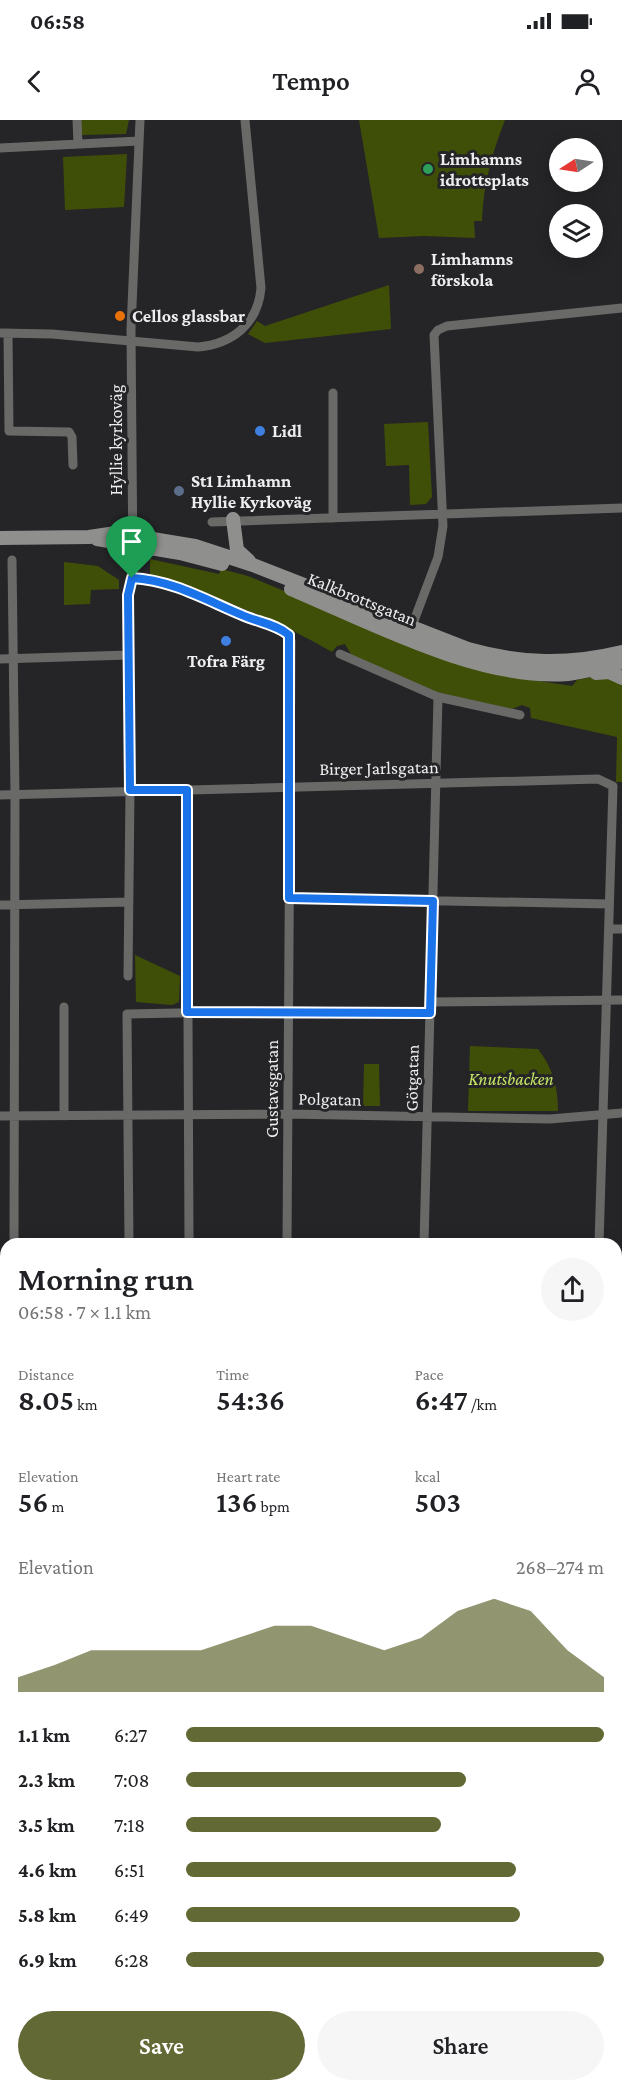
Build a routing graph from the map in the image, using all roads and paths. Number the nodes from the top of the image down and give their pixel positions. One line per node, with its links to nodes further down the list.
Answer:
1 (77, 120): 5 (street)
2 (140, 120): 4 (street, Hyllie kyrkoväg)
3 (245, 120): 9 (street)
4 (139, 141): 5 (street); 9 (street, Hyllie kyrkoväg)
5 (78, 144): 6 (street)
6 (0, 148)
7 (622, 308): 13 (street)
8 (4, 333): 9 (street); 11 (street)
9 (132, 342): 18 (street, Hyllie kyrkoväg)
10 (333, 393): 14 (street)
11 (73, 465)
12 (622, 508): 13 (street)
13 (443, 515): 14 (street); 22 (street)
14 (333, 518): 15 (street)
15 (233, 519): 16 (street); 20 (main road)
16 (212, 522)
17 (0, 538): 18 (main road, Kalkbrottsgatan)
18 (132, 540): 20 (main road, Kalkbrottsgatan); 21 (street, Hyllie kyrkoväg); 29 (main road, Kalkbrottsgatan)
19 (12, 560): 27 (street)
20 (253, 565): 22 (main road, Kalkbrottsgatan)
21 (132, 578): 25 (street, Hyllie kyrkoväg); 34 (street, Gustavsgatan)
22 (412, 626): 23 (main road, Kalkbrottsgatan)
23 (622, 652)
24 (340, 654): 31 (street)
25 (129, 655): 27 (street); 35 (street, Hyllie kyrkoväg)
26 (0, 659): 27 (street)
27 (14, 659): 38 (street)
28 (622, 662): 29 (main road, Kalkbrottsgatan)
29 (570, 674): 30 (main road)
30 (622, 678)
31 (438, 697): 32 (street); 33 (street, Götgatan)
32 (520, 715)
33 (436, 784): 34 (street, Birger Jarlsgatan); 39 (street, Birger Jarlsgatan); 42 (street, Götgatan)
34 (290, 787): 36 (street, Birger Jarlsgatan); 41 (street, Gustavsgatan)
35 (130, 790): 36 (street, Birger Jarlsgatan); 38 (street, Birger Jarlsgatan); 43 (street, Hyllie kyrkoväg)
36 (187, 790): 55 (street)
37 (0, 795): 38 (street, Birger Jarlsgatan)
38 (15, 795): 44 (street)
39 (611, 856): 40 (street); 45 (street)
40 (622, 856)
41 (289, 898): 42 (street); 54 (street, Gustavsgatan)
42 (433, 901): 45 (street); 52 (street, Götgatan)
43 (129, 902): 44 (street); 49 (street, Hyllie kyrkoväg)
44 (14, 904): 46 (street); 63 (street)
45 (609, 904): 48 (street)
46 (0, 905)
47 (622, 928): 48 (street)
48 (609, 929): 50 (street)
49 (128, 975)
50 (606, 1000): 51 (street); 52 (street); 59 (street)
51 (622, 1000)
52 (430, 1002): 56 (street, Götgatan)
53 (64, 1006): 64 (street)
54 (289, 1011): 55 (street); 56 (street); 58 (street, Gustavsgatan)
55 (187, 1012): 60 (street); 61 (street)
56 (430, 1013): 65 (street, Götgatan)
57 (622, 1113): 59 (street, Polgatan)
58 (288, 1114): 61 (street, Polgatan); 65 (street, Polgatan); 69 (street, Gustavsgatan)
59 (603, 1114): 65 (street, Polgatan); 71 (street)
60 (129, 1115): 61 (street, Polgatan); 64 (street, Polgatan); 67 (street)
61 (188, 1115): 68 (street)
62 (0, 1116): 63 (street, Polgatan)
63 (15, 1116): 64 (street, Polgatan); 66 (street)
64 (64, 1116)
65 (427, 1118): 70 (street, Götgatan)
66 (14, 1238)
67 (129, 1238)
68 (189, 1238)
69 (287, 1238)
70 (424, 1238)
71 (599, 1238)

